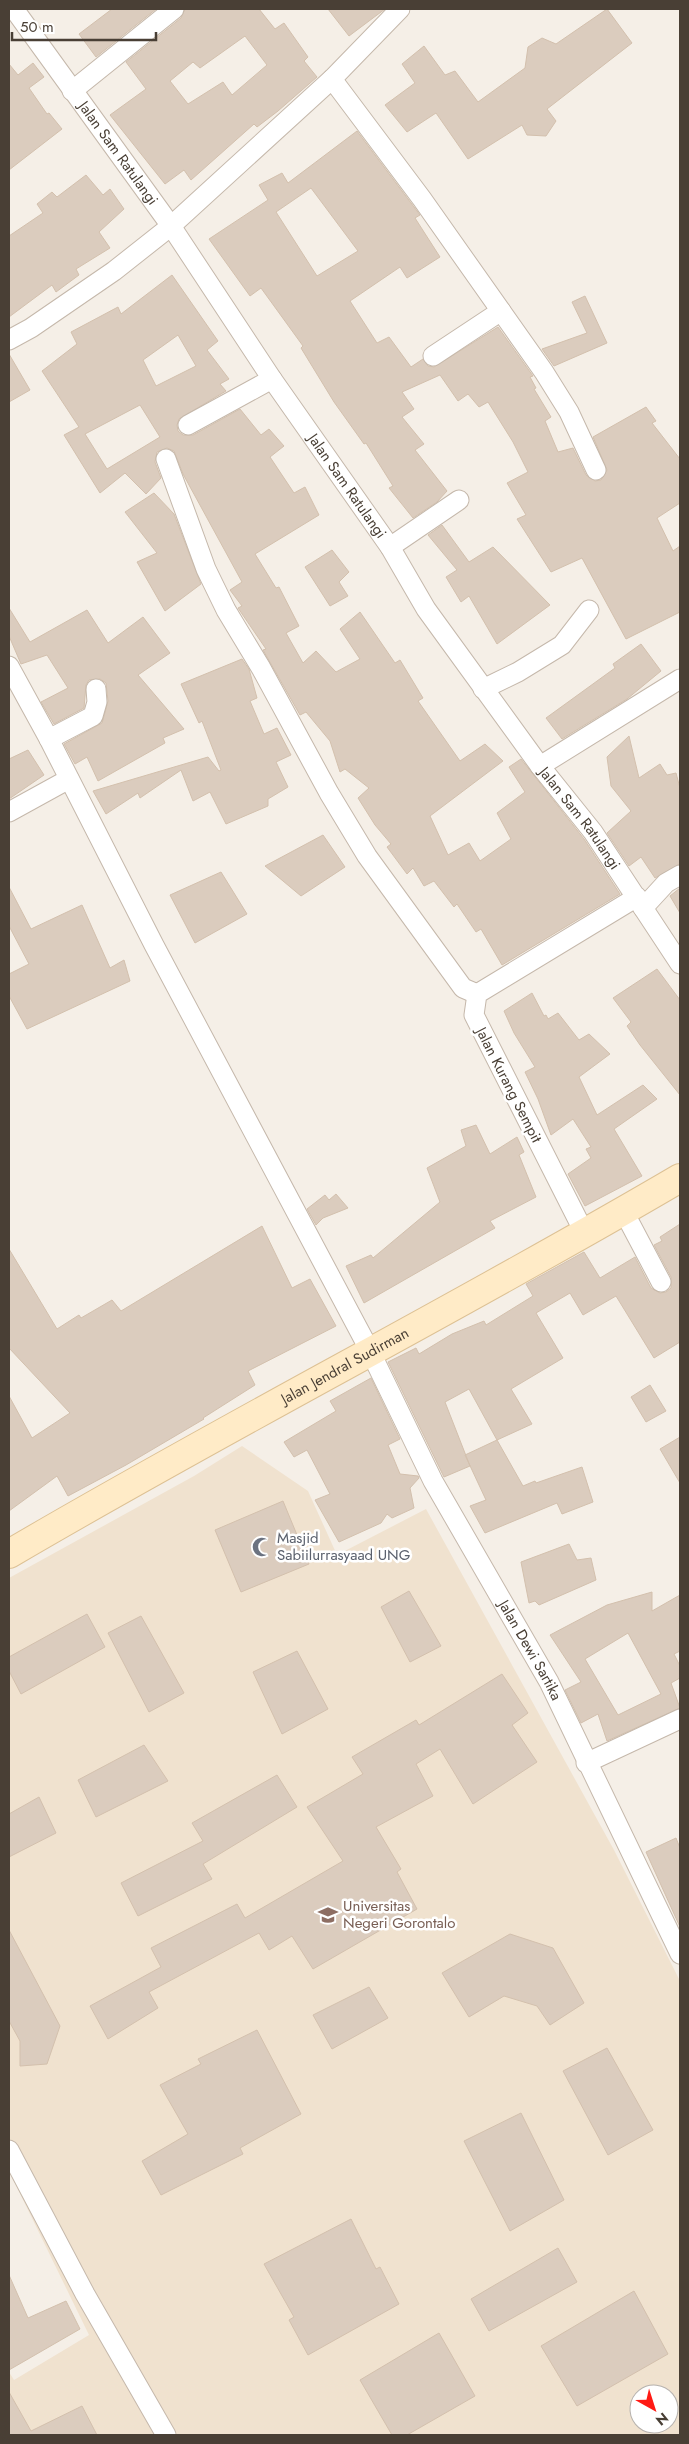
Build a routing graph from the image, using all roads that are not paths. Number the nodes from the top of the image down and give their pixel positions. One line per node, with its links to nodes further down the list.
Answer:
1 (14, 9): 5 (street, Jalan Sam Ratulangi)
2 (174, 9): 5 (street)
3 (400, 9): 4 (street)
4 (332, 79): 6 (street); 7 (street)
5 (72, 91): 6 (street, Jalan Sam Ratulangi)
6 (172, 226): 8 (street); 10 (street, Jalan Sam Ratulangi)
7 (501, 311): 9 (street); 13 (street)
8 (9, 340)
9 (433, 356)
10 (272, 379): 11 (street); 15 (street, Jalan Sam Ratulangi)
11 (188, 425)
12 (166, 460): 28 (street)
13 (596, 470)
14 (459, 500): 15 (street)
15 (390, 547): 20 (street, Jalan Sam Ratulangi)
16 (589, 610): 20 (street)
17 (9, 666): 21 (street, Jalan Dewi Sartika)
18 (680, 679): 22 (street)
19 (96, 689): 21 (street)
20 (483, 689): 22 (street, Jalan Sam Ratulangi)
21 (49, 739): 23 (street, Jalan Dewi Sartika)
22 (540, 766): 26 (street, Jalan Sam Ratulangi)
23 (69, 779): 24 (street); 33 (street, Jalan Dewi Sartika)
24 (9, 812)
25 (680, 875): 26 (street)
26 (640, 902): 27 (street, Jalan Sam Ratulangi); 28 (street)
27 (680, 964)
28 (477, 994): 31 (street, Jalan Kurang Sempit)
29 (680, 1178): 30 (street, Jalan Jendral Sudirman)
30 (624, 1212): 31 (street, Jalan Jendral Sudirman); 32 (street)
31 (585, 1234): 33 (street, Jalan Jendral Sudirman)
32 (661, 1282)
33 (370, 1350): 34 (street, Jalan Jendral Sudirman); 36 (street, Jalan Dewi Sartika)
34 (10, 1551)
35 (680, 1719): 36 (street)
36 (586, 1763): 37 (street, Jalan Dewi Sartika)
37 (680, 1954)
38 (9, 2150): 39 (street)
39 (166, 2435)

